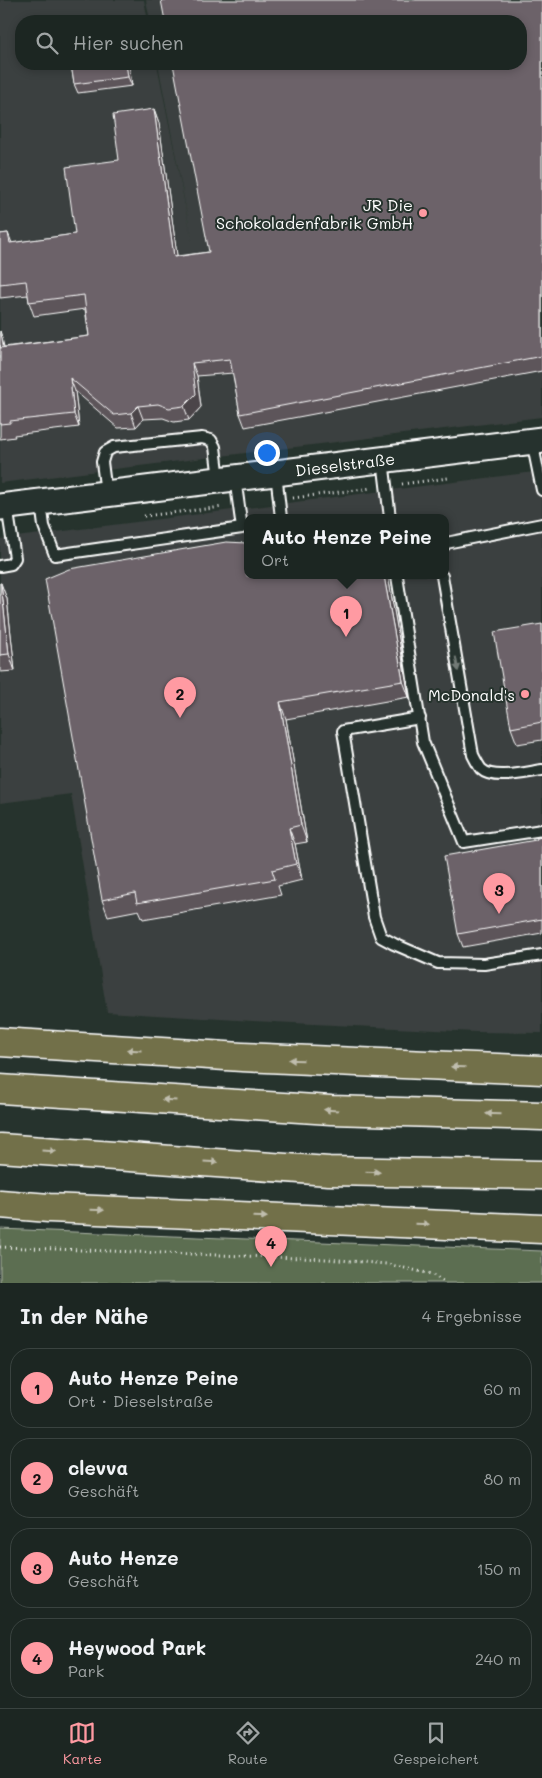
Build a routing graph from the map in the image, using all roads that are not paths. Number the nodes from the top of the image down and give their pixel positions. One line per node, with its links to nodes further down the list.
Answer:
1 (537, 440): 2 (street, Dieselstraße); 5 (lane)
2 (383, 460): 3 (street, Dieselstraße); 10 (lane)
3 (275, 472): 4 (street, Dieselstraße); 9 (lane)
4 (227, 478): 6 (street, Dieselstraße); 6 (lane); 7 (lane)
5 (542, 490)
6 (106, 493): 7 (street, Dieselstraße)
7 (40, 502): 8 (street, Dieselstraße)
8 (3, 507): 13 (lane)
9 (280, 514)
10 (390, 514)
11 (542, 524): 12 (lane)
12 (449, 542)
13 (0, 566)
14 (397, 579): 16 (lane)
15 (442, 579): 17 (lane, one-way to 17)
16 (420, 718): 18 (lane); 19 (lane)
17 (542, 770)
18 (542, 830)
19 (542, 955)
20 (0, 1042): 21 (highway, one-way to 20)
21 (542, 1070)
22 (0, 1088): 23 (highway, one-way to 22)
23 (542, 1116)
24 (0, 1148): 25 (highway, one-way to 25)
25 (542, 1175)
26 (0, 1204): 27 (highway, one-way to 27)
27 (542, 1229)

